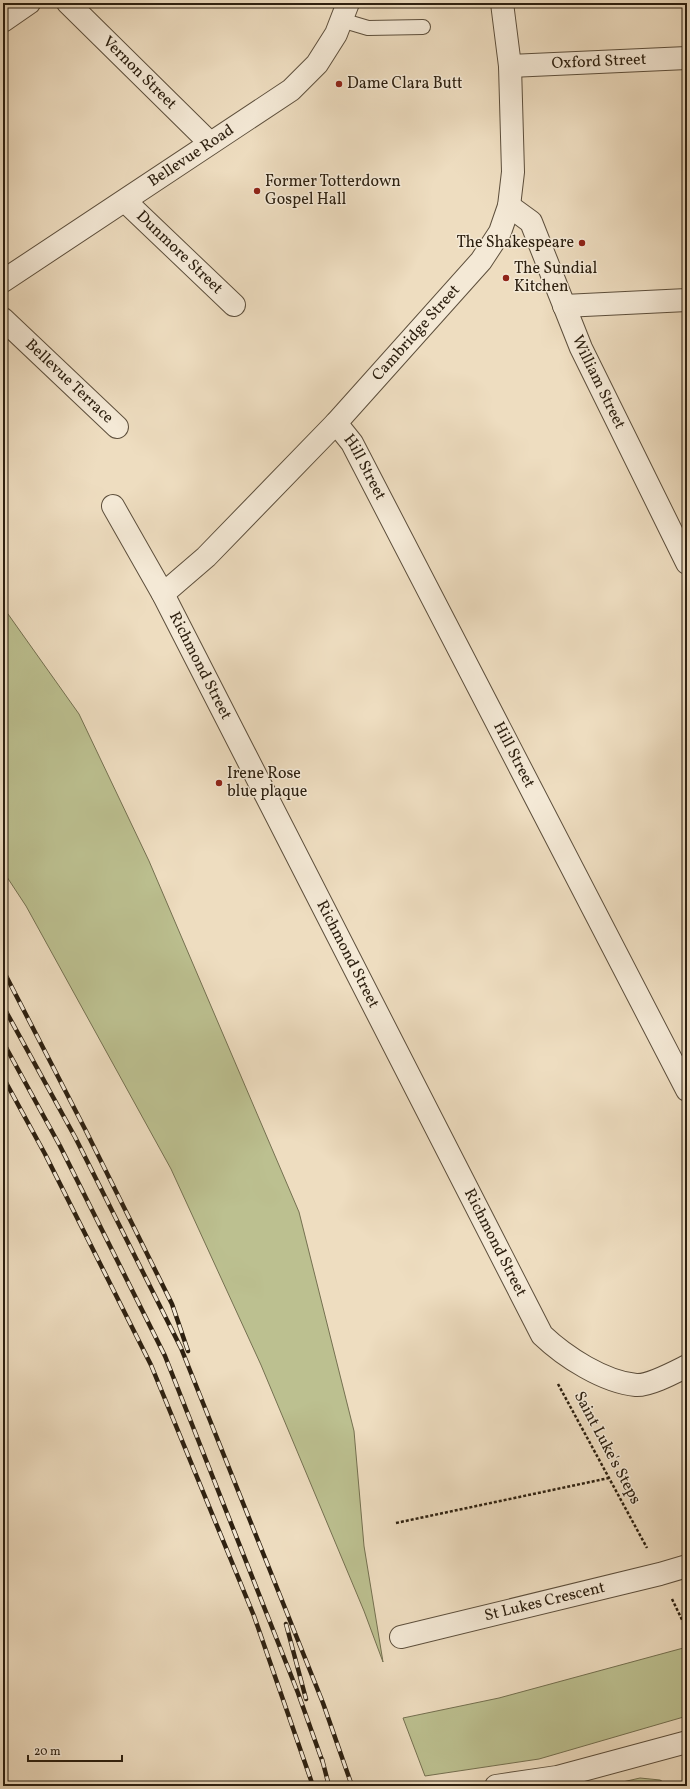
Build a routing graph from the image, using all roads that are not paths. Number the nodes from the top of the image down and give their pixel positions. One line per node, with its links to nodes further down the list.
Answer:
1 (29, 3): 5 (street)
2 (68, 3): 9 (street, Vernon Street)
3 (502, 3): 8 (street, Cambridge Street)
4 (345, 12): 6 (lane); 9 (street, Bellevue Road)
5 (3, 21)
6 (423, 27)
7 (687, 58): 8 (street, Oxford Street)
8 (510, 66): 11 (street, Cambridge Street)
9 (210, 143): 10 (street, Bellevue Road)
10 (125, 201): 12 (street, Bellevue Road); 14 (street, Dunmore Street)
11 (509, 206): 15 (street, William Street); 17 (street, Cambridge Street)
12 (3, 281)
13 (687, 300): 15 (street)
14 (234, 305)
15 (564, 306): 20 (street, William Street)
16 (3, 319): 18 (street, Bellevue Terrace)
17 (336, 423): 21 (street, Cambridge Street); 22 (street, Hill Street)
18 (117, 426)
19 (113, 506): 21 (street, Richmond Street)
20 (687, 563)
21 (163, 594): 23 (street, Richmond Street)
22 (687, 1090)
23 (687, 1366)
24 (687, 1566): 25 (street, St Lukes Crescent)
25 (402, 1637)
26 (687, 1742): 27 (street)
27 (496, 1786)

